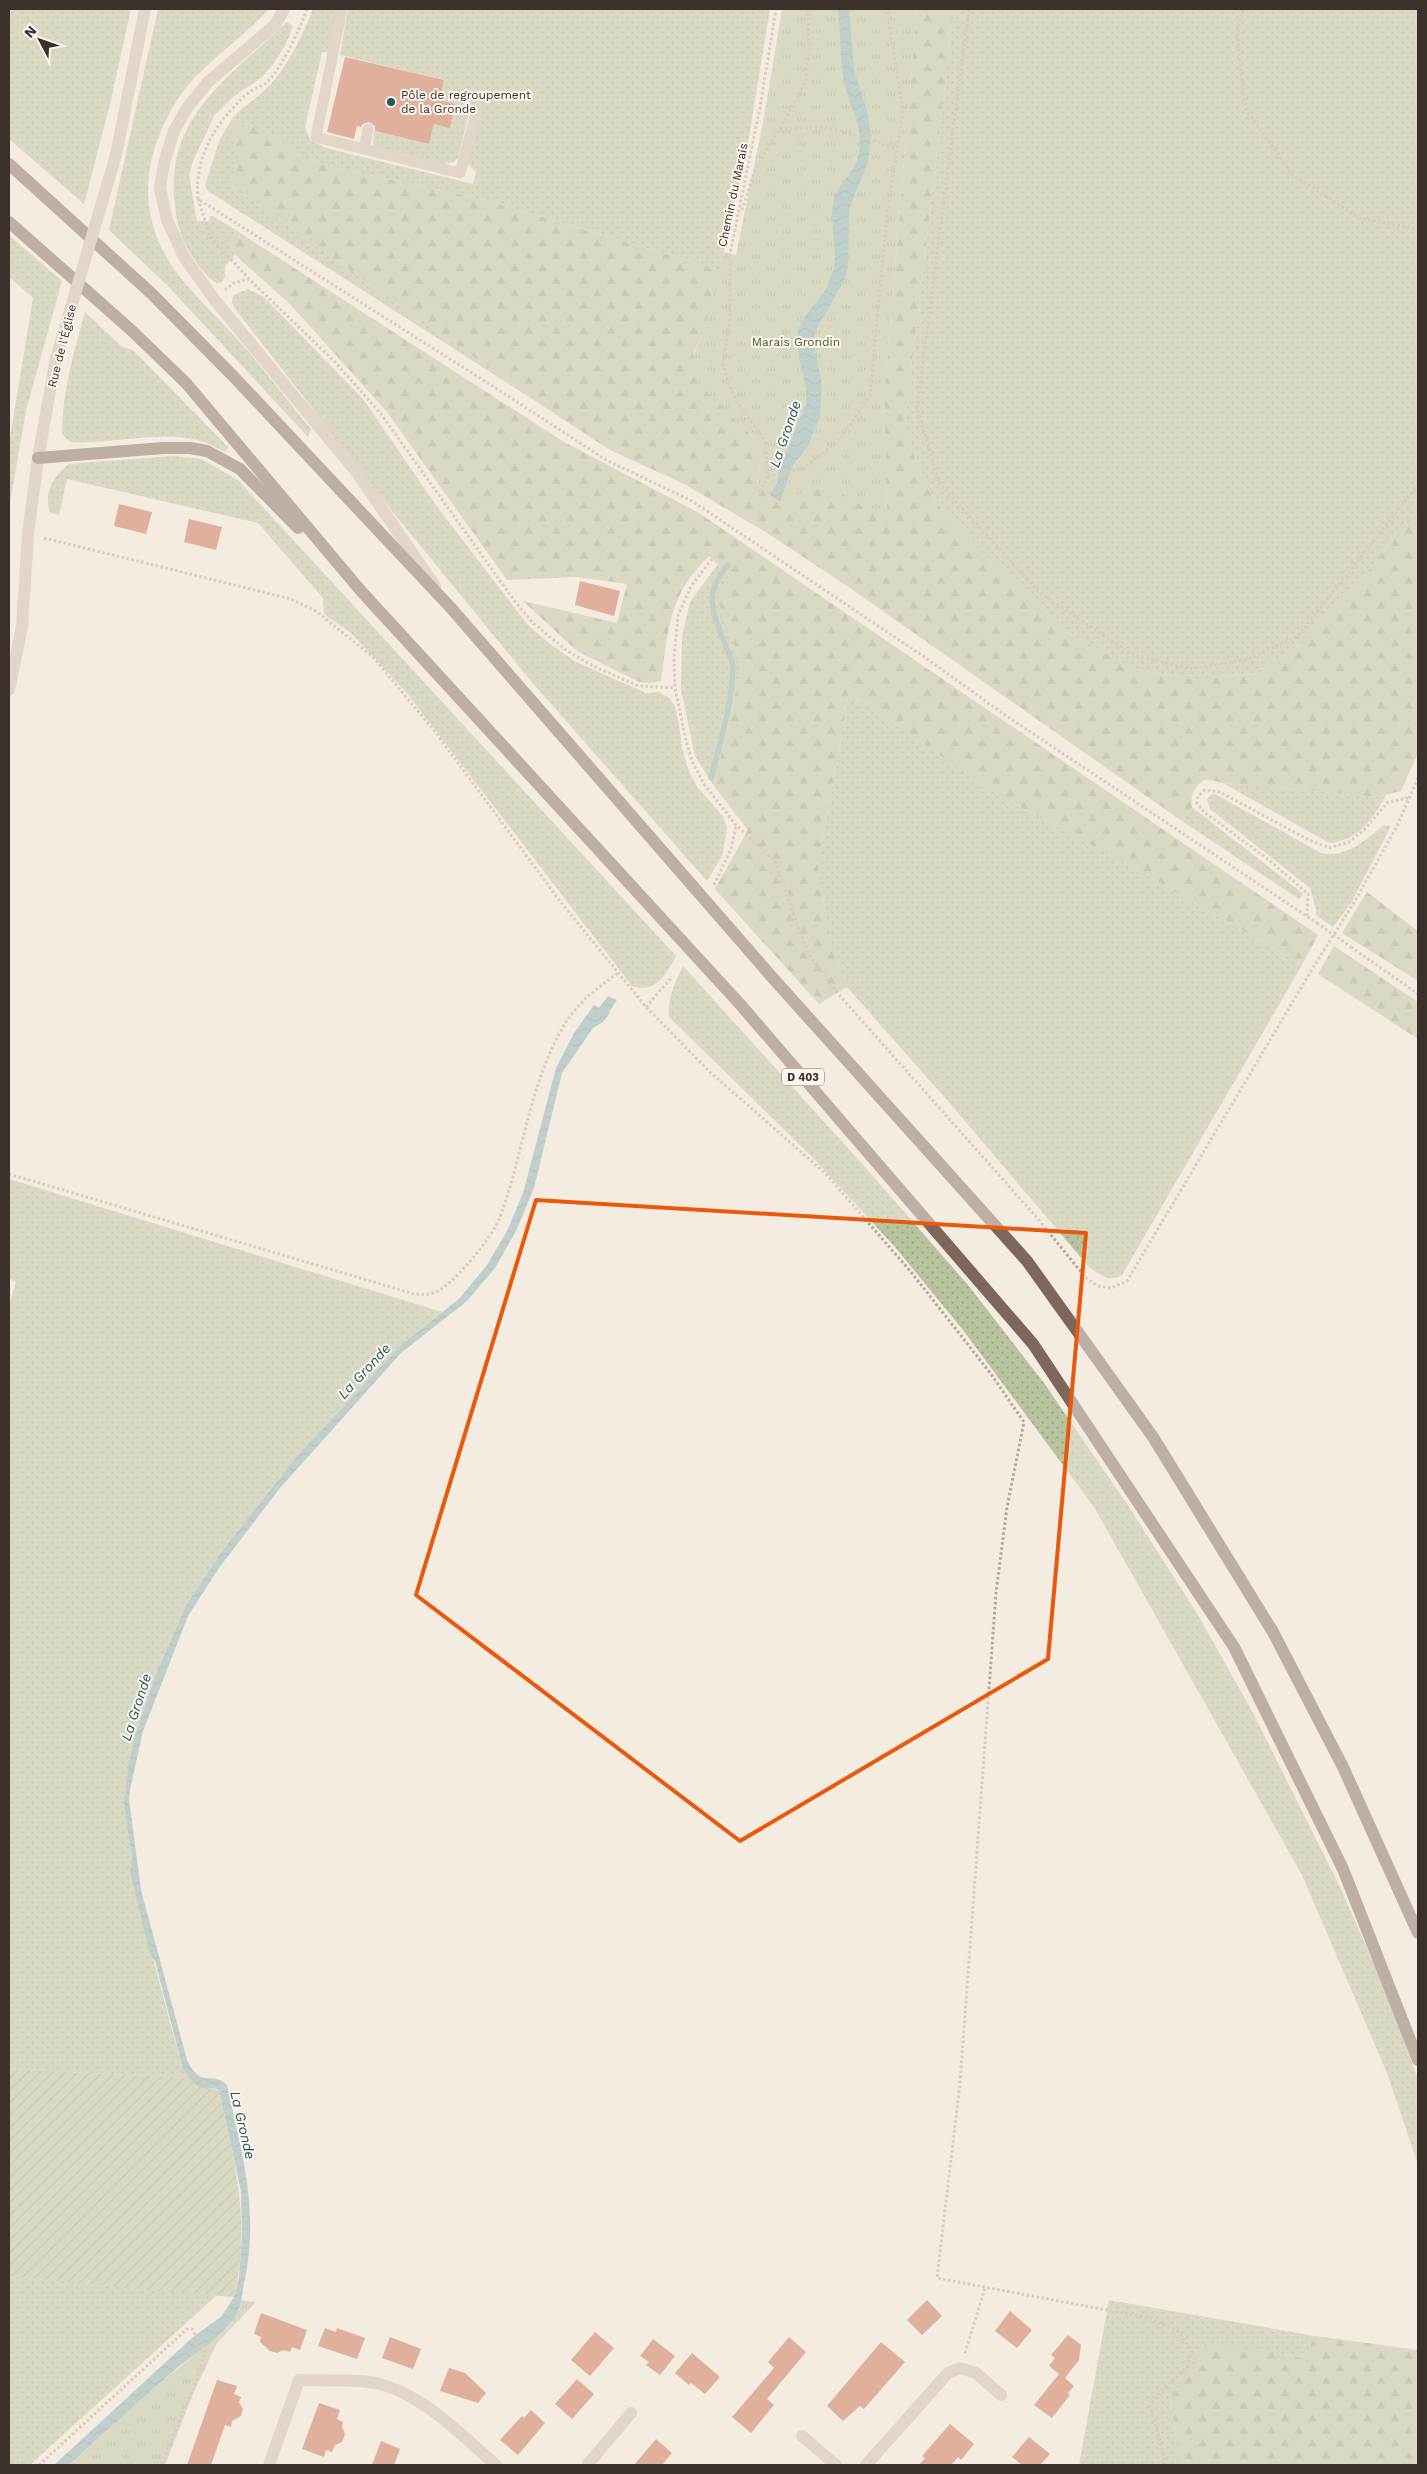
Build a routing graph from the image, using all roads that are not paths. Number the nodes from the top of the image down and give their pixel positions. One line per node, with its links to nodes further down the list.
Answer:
1 (146, 9): 9 (street, Rue de l'Église, bridge)
2 (284, 9): 11 (street)
3 (342, 9): 6 (lane)
4 (476, 113): 6 (lane)
5 (368, 129): 6 (lane)
6 (364, 149)
7 (9, 164): 11 (main road)
8 (9, 222): 10 (main road, D 403)
9 (38, 458): 10 (main road); 12 (street, Rue de l'Église)
10 (361, 591): 14 (main road, D 403)
11 (451, 608): 13 (main road)
12 (9, 690)
13 (1418, 1933)
14 (1418, 2060)
15 (1001, 2395): 22 (street)
16 (631, 2414): 20 (street)
17 (802, 2436): 21 (street)
18 (269, 2465): 19 (street)
19 (496, 2465)
20 (588, 2465)
21 (836, 2465)
22 (866, 2465)

